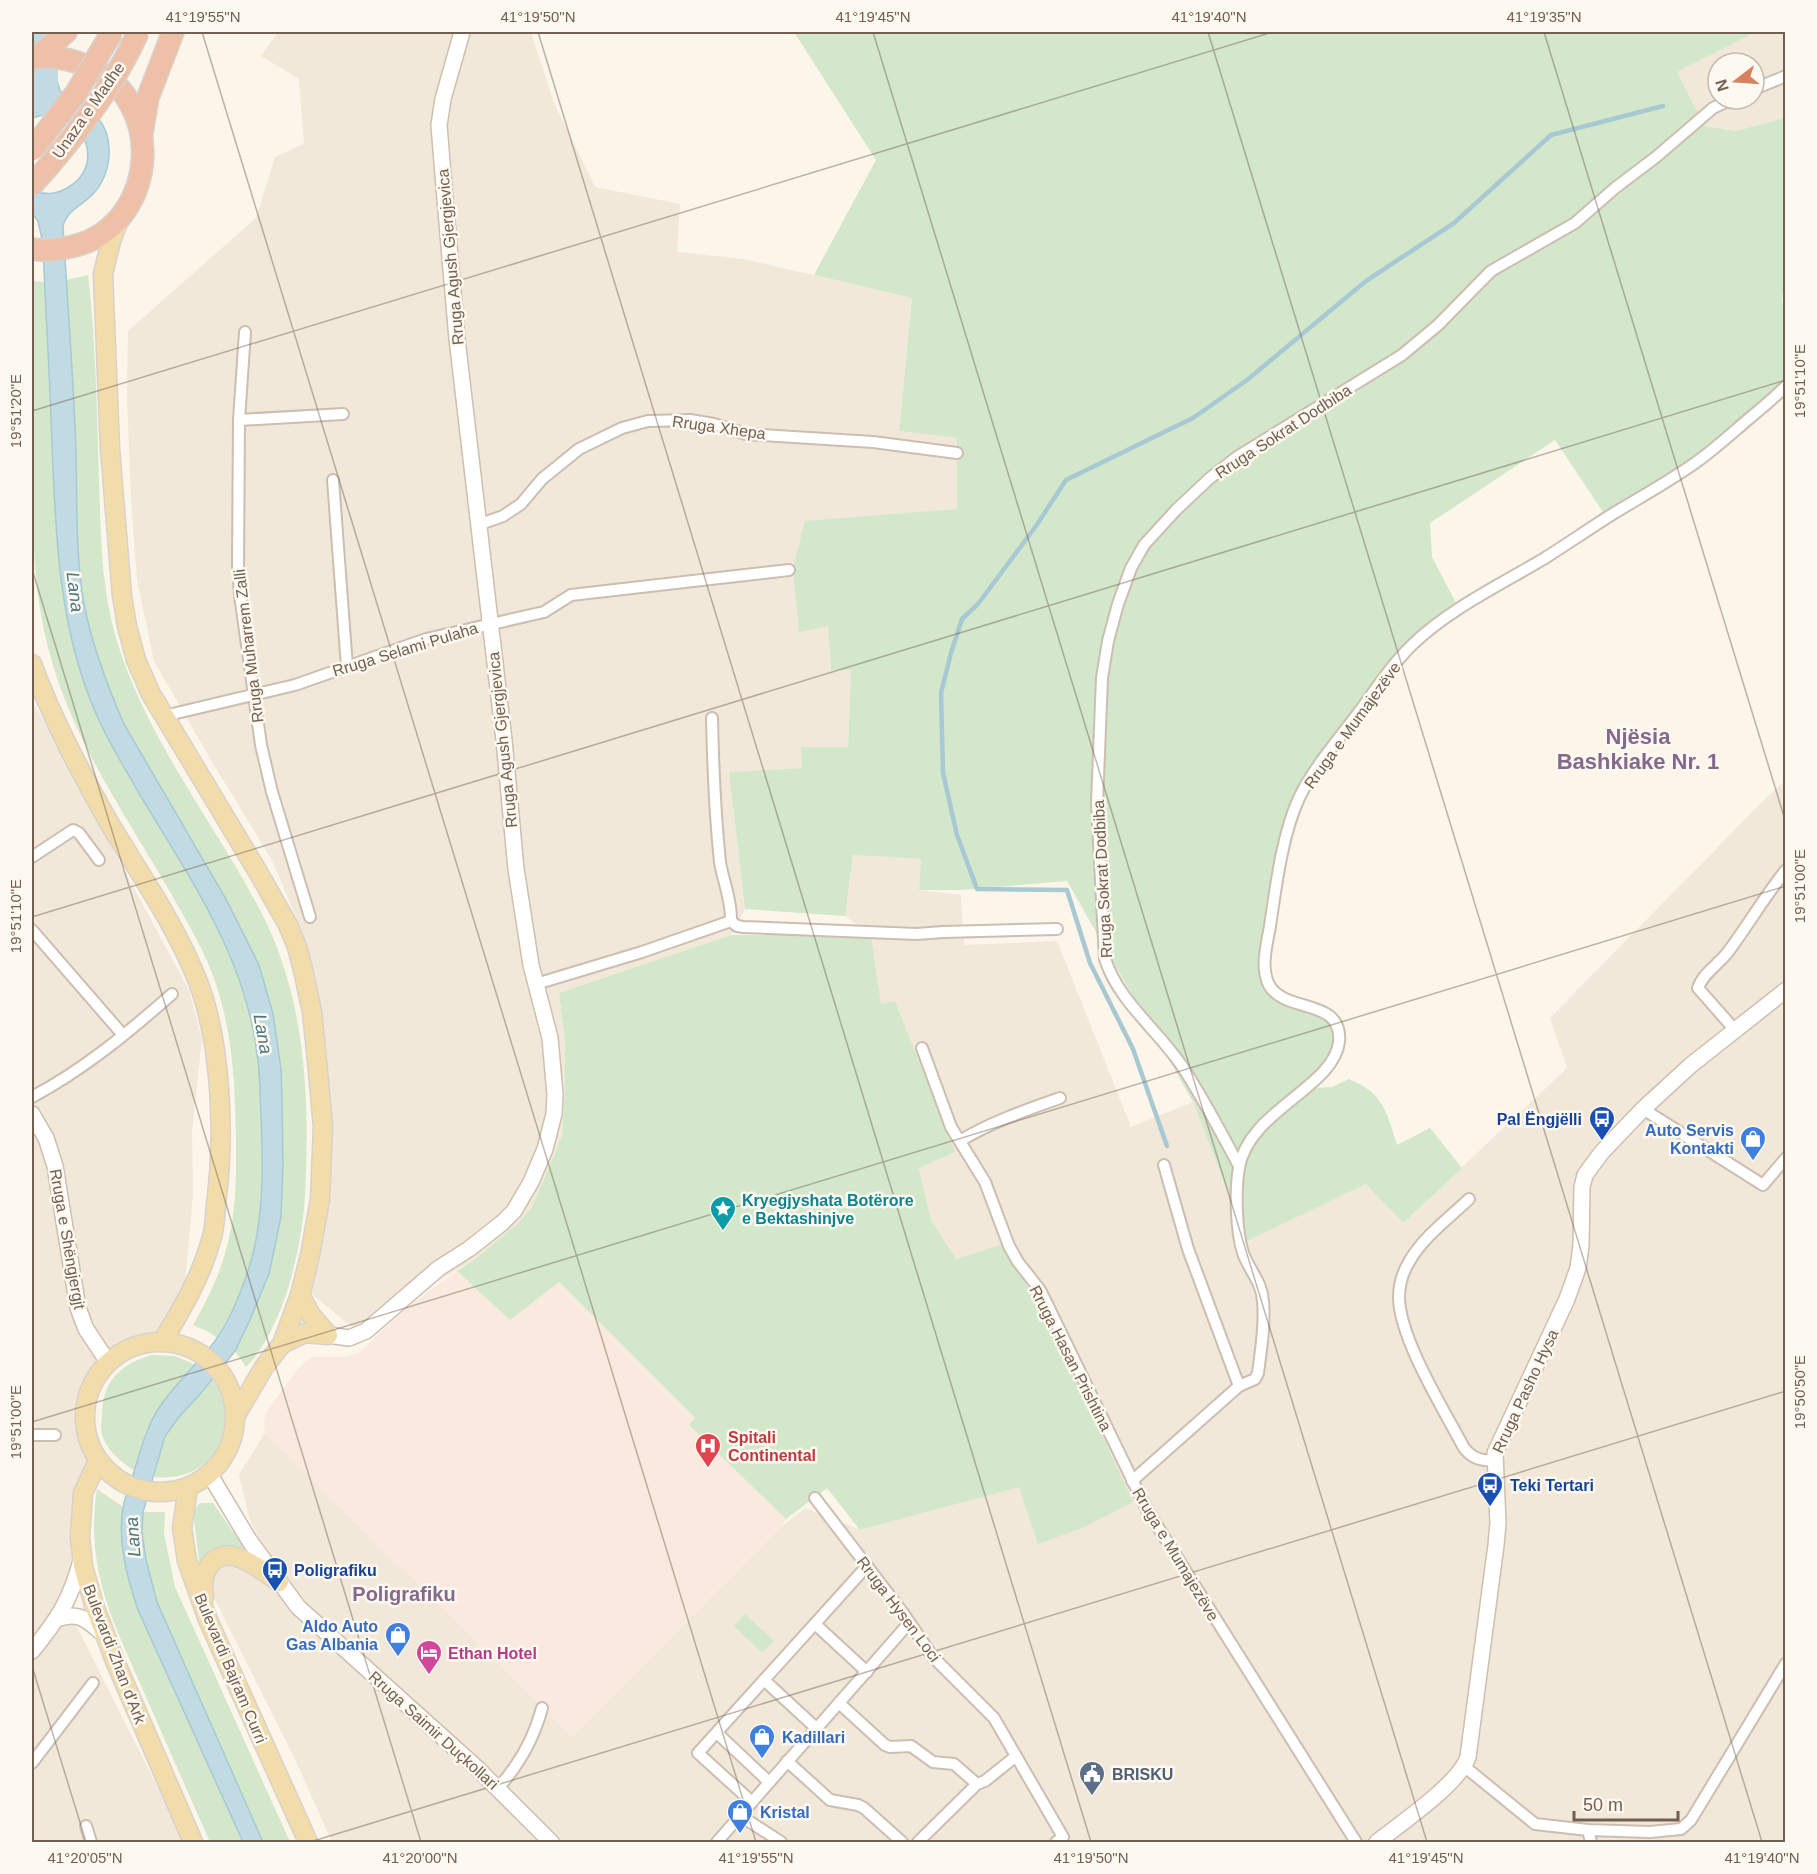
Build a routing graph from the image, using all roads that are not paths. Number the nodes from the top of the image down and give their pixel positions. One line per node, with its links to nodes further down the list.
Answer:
1 (111, 32): 11 (highway, bridge)
2 (138, 32): 12 (highway, Unaza e Madhe, bridge)
3 (173, 32): 10 (highway)
4 (462, 32): 21 (main road, Rruga Agush Gjergjevica)
5 (62, 42): 6 (highway); 10 (highway)
6 (34, 58)
7 (1785, 76): 8 (street)
8 (1766, 84)
9 (1709, 111): 49 (street, Rruga Sokrat Dodbiba)
10 (142, 132): 13 (highway)
11 (32, 150)
12 (32, 185)
13 (119, 220): 14 (highway); 27 (main road)
14 (32, 249)
15 (245, 332): 18 (street, Rruga Muharrem Zalli)
16 (1785, 386): 49 (street, Rruga e Mumajezëve)
17 (343, 414): 18 (street)
18 (239, 420): 26 (street, Rruga Muharrem Zalli)
19 (957, 453): 21 (street, Rruga Xhepa)
20 (333, 480): 25 (street)
21 (478, 525): 23 (main road, Rruga Agush Gjergjevica)
22 (789, 570): 23 (street, Rruga Selami Pulaha)
23 (490, 623): 25 (street, Rruga Selami Pulaha); 36 (main road, Rruga Agush Gjergjevica)
24 (32, 664): 53 (main road)
25 (347, 667): 26 (street, Rruga Selami Pulaha)
26 (253, 695): 27 (street, Rruga Selami Pulaha); 32 (street, Rruga Muharrem Zalli)
27 (164, 716): 51 (main road)
28 (712, 718): 33 (street)
29 (32, 857): 30 (street)
30 (99, 860)
31 (1785, 870): 39 (street)
32 (310, 917)
33 (731, 921): 34 (street); 36 (street)
34 (1057, 929)
35 (32, 930): 40 (street)
36 (536, 984): 52 (main road, Rruga Agush Gjergjevica)
37 (1785, 990): 39 (main road, Rruga Pasho Hysa)
38 (172, 994): 40 (street)
39 (1734, 1029): 44 (main road, Rruga Pasho Hysa)
40 (123, 1035): 42 (street)
41 (922, 1048): 46 (street, Rruga Hasan Prishtina)
42 (32, 1097)
43 (1060, 1098): 46 (street)
44 (1643, 1109): 47 (street); 61 (main road, Rruga Pasho Hysa)
45 (32, 1114): 55 (main road, Rruga e Shëngjergjt)
46 (960, 1141): 63 (street, Rruga Hasan Prishtina)
47 (1785, 1158)
48 (1164, 1165): 56 (street)
49 (1239, 1166): 56 (street, Rruga e Mumajezëve)
50 (1469, 1199): 61 (street)
51 (300, 1295): 52 (main road); 54 (main road)
52 (328, 1335): 54 (main road)
53 (162, 1342): 55 (main road); 57 (main road)
54 (282, 1344): 57 (main road)
55 (108, 1362): 60 (main road)
56 (1239, 1386): 63 (street, Rruga e Mumajezëve)
57 (236, 1415): 62 (main road)
58 (55, 1435): 59 (street)
59 (32, 1436)
60 (98, 1461): 64 (main road); 66 (main road, Bulevardi Zhan d'Ark)
61 (1494, 1461): 86 (main road, Rruga Pasho Hysa)
62 (210, 1475): 64 (main road); 68 (main road, Rruga Saimir Duçkollari)
63 (1132, 1481): 104 (street, Rruga e Mumajezëve)
64 (188, 1488): 70 (main road, Bulevardi Bajram Curri)
65 (815, 1498): 67 (street, Rruga Hysen Loci)
66 (82, 1557): 69 (main road); 73 (main road, Bulevardi Zhan d'Ark)
67 (867, 1566): 71 (street, Rruga Hysen Loci); 72 (street)
68 (279, 1582): 70 (main road); 89 (main road, Rruga Saimir Duçkollari)
69 (57, 1619): 73 (main road); 74 (main road)
70 (208, 1620): 98 (main road, Bulevardi Bajram Curri)
71 (909, 1623): 76 (street); 83 (street, Rruga Hysen Loci)
72 (815, 1624): 76 (street); 77 (street)
73 (105, 1635): 97 (main road, Bulevardi Zhan d'Ark)
74 (34, 1643)
75 (1785, 1664): 93 (street)
76 (867, 1672): 79 (street)
77 (764, 1680): 81 (street); 82 (street)
78 (93, 1683): 85 (street)
79 (839, 1703): 81 (street); 88 (street)
80 (543, 1708): 89 (street)
81 (816, 1728): 84 (street)
82 (717, 1733): 87 (street); 90 (street)
83 (1015, 1757): 88 (street); 94 (street, Rruga Hysen Loci)
84 (787, 1761): 87 (street); 102 (street)
85 (32, 1763)
86 (1465, 1767): 93 (street); 95 (main road)
87 (769, 1782): 90 (street)
88 (977, 1784): 103 (street)
89 (498, 1788): 99 (main road, Rruga Saimir Duçkollari)
90 (752, 1802): 91 (street)
91 (741, 1816): 100 (street); 101 (street)
92 (86, 1826): 96 (street)
93 (1588, 1830): 105 (street)
94 (1059, 1840)
95 (1384, 1840)
96 (91, 1842)
97 (193, 1842)
98 (308, 1842)
99 (551, 1842)
100 (717, 1842)
101 (781, 1842)
102 (902, 1842)
103 (918, 1842)
104 (1356, 1842)
105 (1591, 1842)

